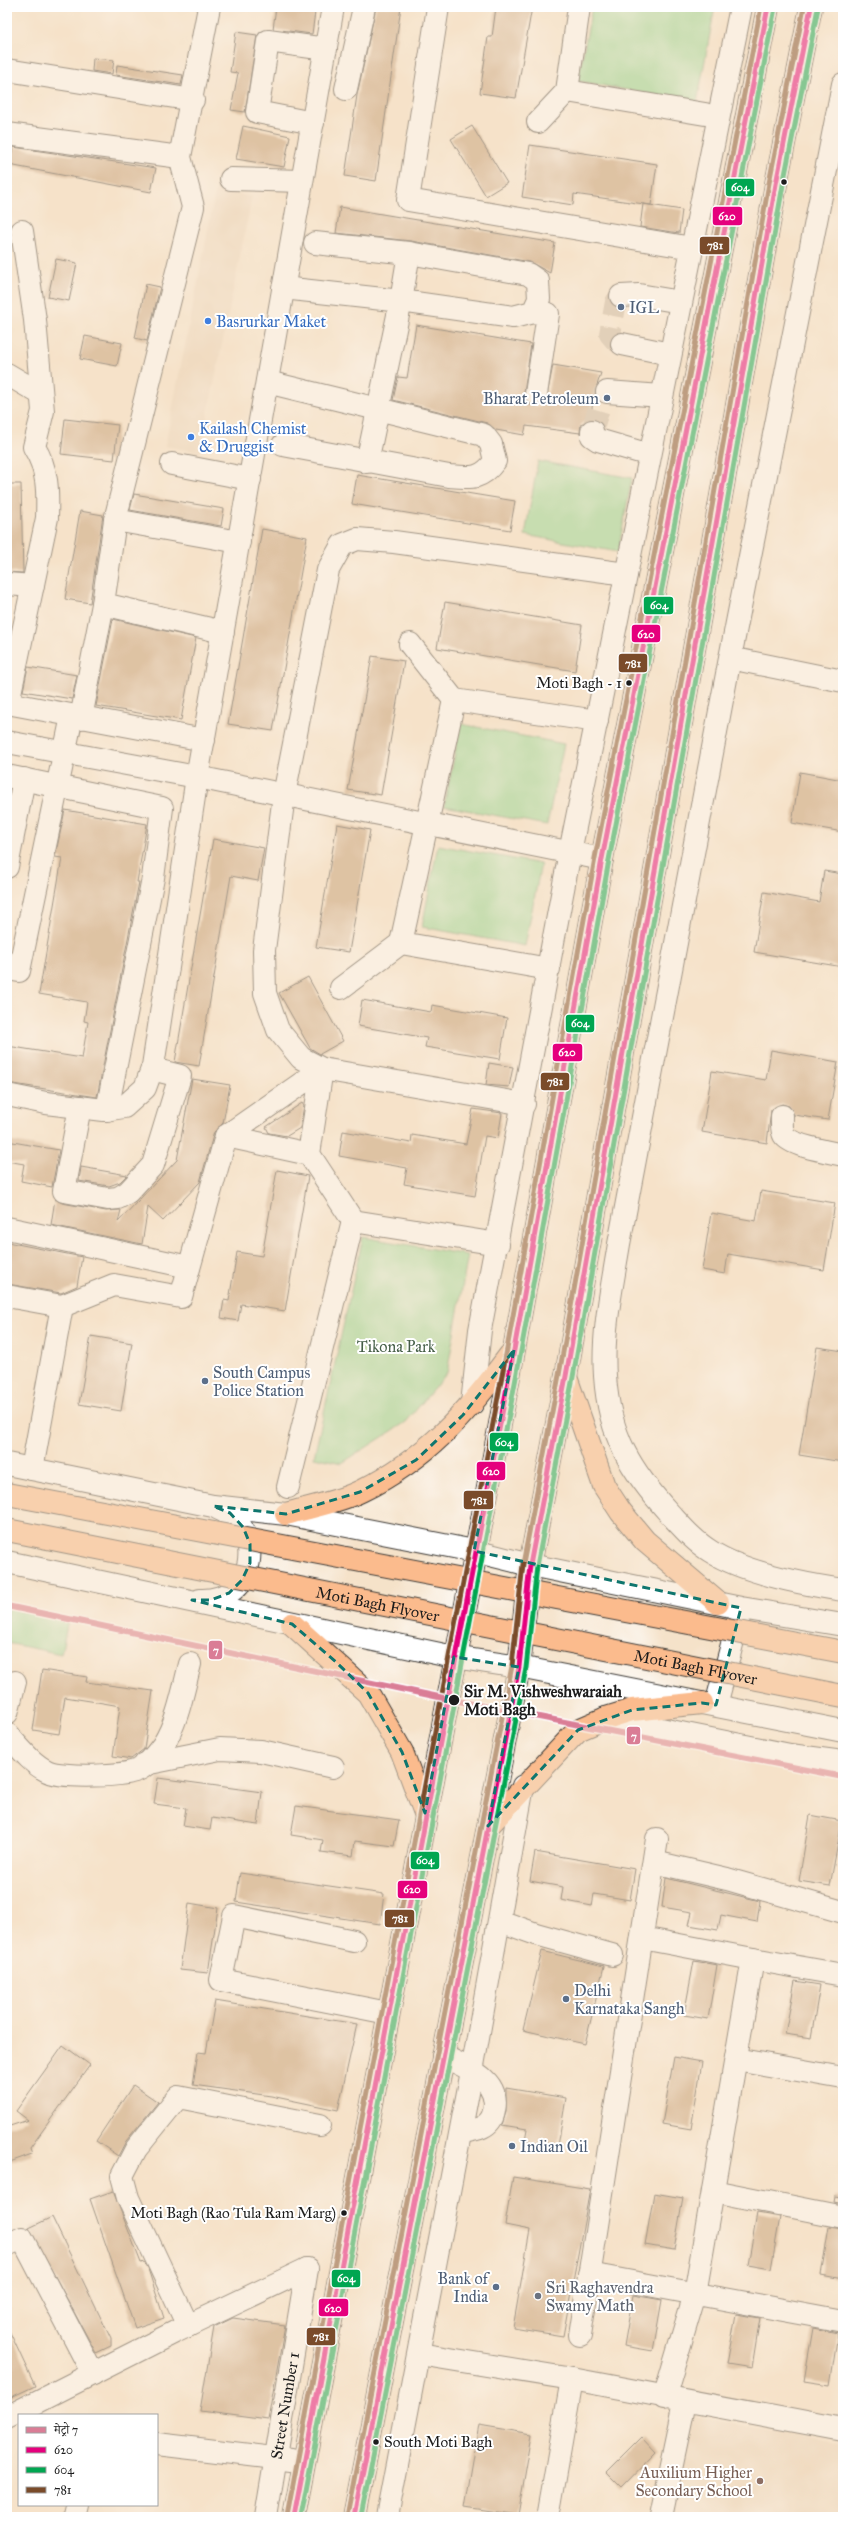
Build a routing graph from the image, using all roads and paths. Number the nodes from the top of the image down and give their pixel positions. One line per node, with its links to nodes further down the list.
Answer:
1 (209, 7): 14 (street)
2 (333, 7): 9 (street)
3 (364, 7): 12 (street)
4 (438, 7): 24 (street)
5 (579, 7): 13 (street)
6 (741, 7): 24 (street)
7 (768, 7): 69 (main road)
8 (811, 7): 92 (main road)
9 (326, 48): 17 (street); 17 (street)
10 (7, 70): 14 (street)
11 (843, 84): 54 (street)
12 (346, 89)
13 (567, 91): 15 (street); 16 (street)
14 (193, 100): 19 (street)
15 (704, 114)
16 (538, 122)
17 (313, 123): 21 (street)
18 (7, 134): 19 (street)
19 (180, 157): 46 (street)
20 (231, 179): 21 (street)
21 (302, 181): 26 (street)
22 (22, 231): 36 (street)
23 (315, 243): 25 (street)
24 (692, 248): 29 (street)
25 (409, 253): 28 (street); 30 (street)
26 (283, 288): 28 (street); 34 (street)
27 (621, 296): 29 (street)
28 (401, 301): 30 (street); 39 (street)
29 (681, 302): 32 (street)
30 (533, 312): 37 (street)
31 (622, 344): 32 (street)
32 (670, 354): 38 (street)
33 (7, 374): 36 (street)
34 (267, 382): 39 (street); 45 (street)
35 (607, 392): 38 (street)
36 (41, 394): 50 (street)
37 (536, 394)
38 (662, 396): 42 (street)
39 (378, 410): 43 (street); 43 (street)
40 (592, 431): 42 (street)
41 (283, 445): 43 (street)
42 (650, 455): 48 (street)
43 (367, 462)
44 (172, 464): 45 (street)
45 (250, 479): 47 (street)
46 (115, 520): 47 (street); 51 (street)
47 (239, 542): 52 (street)
48 (626, 574): 59 (street); 66 (street)
49 (7, 584): 50 (street)
50 (33, 586): 57 (street)
51 (103, 604): 52 (street); 58 (street)
52 (223, 632): 60 (street)
53 (410, 644): 56 (street)
54 (730, 658): 55 (street); 104 (street)
55 (843, 681)
56 (454, 700): 59 (street); 67 (street)
57 (8, 703): 58 (street)
58 (77, 717): 60 (street); 62 (street)
59 (597, 721): 68 (street)
60 (204, 740): 63 (street)
61 (7, 742): 62 (street)
62 (65, 753): 63 (street); 65 (street)
63 (197, 777): 66 (street); 75 (street)
64 (16, 778): 65 (street); 70 (street)
65 (59, 785): 72 (street); 80 (street)
66 (284, 795): 67 (street); 76 (street)
67 (427, 824): 68 (street); 71 (street)
68 (570, 852): 69 (street); 73 (street)
69 (602, 859): 91 (main road)
70 (7, 867)
71 (401, 942): 73 (street); 74 (street)
72 (7, 969)
73 (549, 969): 78 (street)
74 (341, 988)
75 (152, 1069): 79 (street); 80 (street)
76 (322, 1069): 78 (street); 82 (street); 83 (street)
77 (7, 1094): 79 (street)
78 (524, 1104): 87 (street)
79 (80, 1107): 80 (street)
80 (107, 1110)
81 (782, 1116): 84 (street)
82 (226, 1136): 83 (street); 88 (street)
83 (309, 1154): 85 (street)
84 (843, 1155)
85 (353, 1221): 87 (street); 96 (street)
86 (7, 1228): 88 (street)
87 (498, 1244): 93 (street)
88 (189, 1267): 90 (street)
89 (7, 1296): 90 (street)
90 (62, 1306): 95 (street)
91 (514, 1350): 93 (main road); 101 (main road)
92 (566, 1376): 103 (main road); 106 (main road)
93 (472, 1404): 99 (main road)
94 (7, 1464): 95 (street)
95 (32, 1469): 98 (street)
96 (288, 1487)
97 (7, 1494): 110 (main road, bridge)
98 (212, 1506): 99 (street); 105 (street)
99 (286, 1514): 101 (street)
100 (7, 1530): 115 (main road, Moti Bagh Flyover, bridge)
101 (474, 1551): 103 (street); 111 (main road)
102 (7, 1562): 105 (street)
103 (530, 1565): 106 (street); 113 (main road)
104 (843, 1590)
105 (192, 1600): 108 (street)
106 (718, 1603): 107 (street)
107 (742, 1608): 109 (street); 116 (street)
108 (292, 1624): 111 (street); 125 (main road)
109 (843, 1625)
110 (843, 1652)
111 (454, 1657): 113 (street); 125 (main road)
112 (190, 1664): 122 (street)
113 (519, 1667): 116 (street); 126 (main road)
114 (14, 1682): 117 (street)
115 (843, 1696)
116 (709, 1704): 118 (main road); 119 (street)
117 (7, 1713)
118 (606, 1718): 121 (street); 124 (main road)
119 (843, 1731)
120 (7, 1734): 122 (street)
121 (843, 1762)
122 (145, 1764): 123 (street)
123 (333, 1767)
124 (523, 1786): 126 (main road); 130 (street)
125 (425, 1813): 136 (main road)
126 (488, 1826): 137 (main road)
127 (657, 1839): 128 (street)
128 (654, 1862): 129 (street); 131 (street)
129 (843, 1912)
130 (500, 1921): 133 (street); 139 (street)
131 (642, 1938): 134 (street); 146 (street)
132 (354, 1940): 136 (street)
133 (612, 1955)
134 (754, 1959): 135 (street); 138 (street)
135 (843, 1975)
136 (388, 2013): 162 (main road)
137 (443, 2056): 139 (street); 167 (main road)
138 (736, 2059): 140 (street); 143 (street)
139 (472, 2071): 142 (street); 142 (street)
140 (843, 2078)
141 (320, 2125): 149 (street)
142 (461, 2132): 151 (street)
143 (713, 2191): 144 (street); 147 (street)
144 (843, 2217)
145 (7, 2245): 152 (street)
146 (588, 2274): 147 (street); 150 (street)
147 (694, 2294): 148 (street); 154 (street)
148 (843, 2321)
149 (188, 2326): 152 (street); 161 (street, Street Number 1)
150 (580, 2335)
151 (419, 2354): 153 (street); 168 (street)
152 (93, 2374): 156 (street)
153 (572, 2379): 154 (street); 169 (street)
154 (664, 2398): 155 (street)
155 (685, 2402): 159 (street); 170 (street)
156 (7, 2418)
157 (7, 2426): 158 (street)
158 (18, 2428)
159 (843, 2430)
160 (158, 2444): 161 (street)
161 (277, 2458): 162 (street); 165 (street, Street Number 1)
162 (304, 2462): 166 (main road)
163 (77, 2506): 164 (street)
164 (74, 2517)
165 (266, 2517)
166 (294, 2517)
167 (354, 2517)
168 (387, 2517)
169 (548, 2517)
170 (662, 2517)

